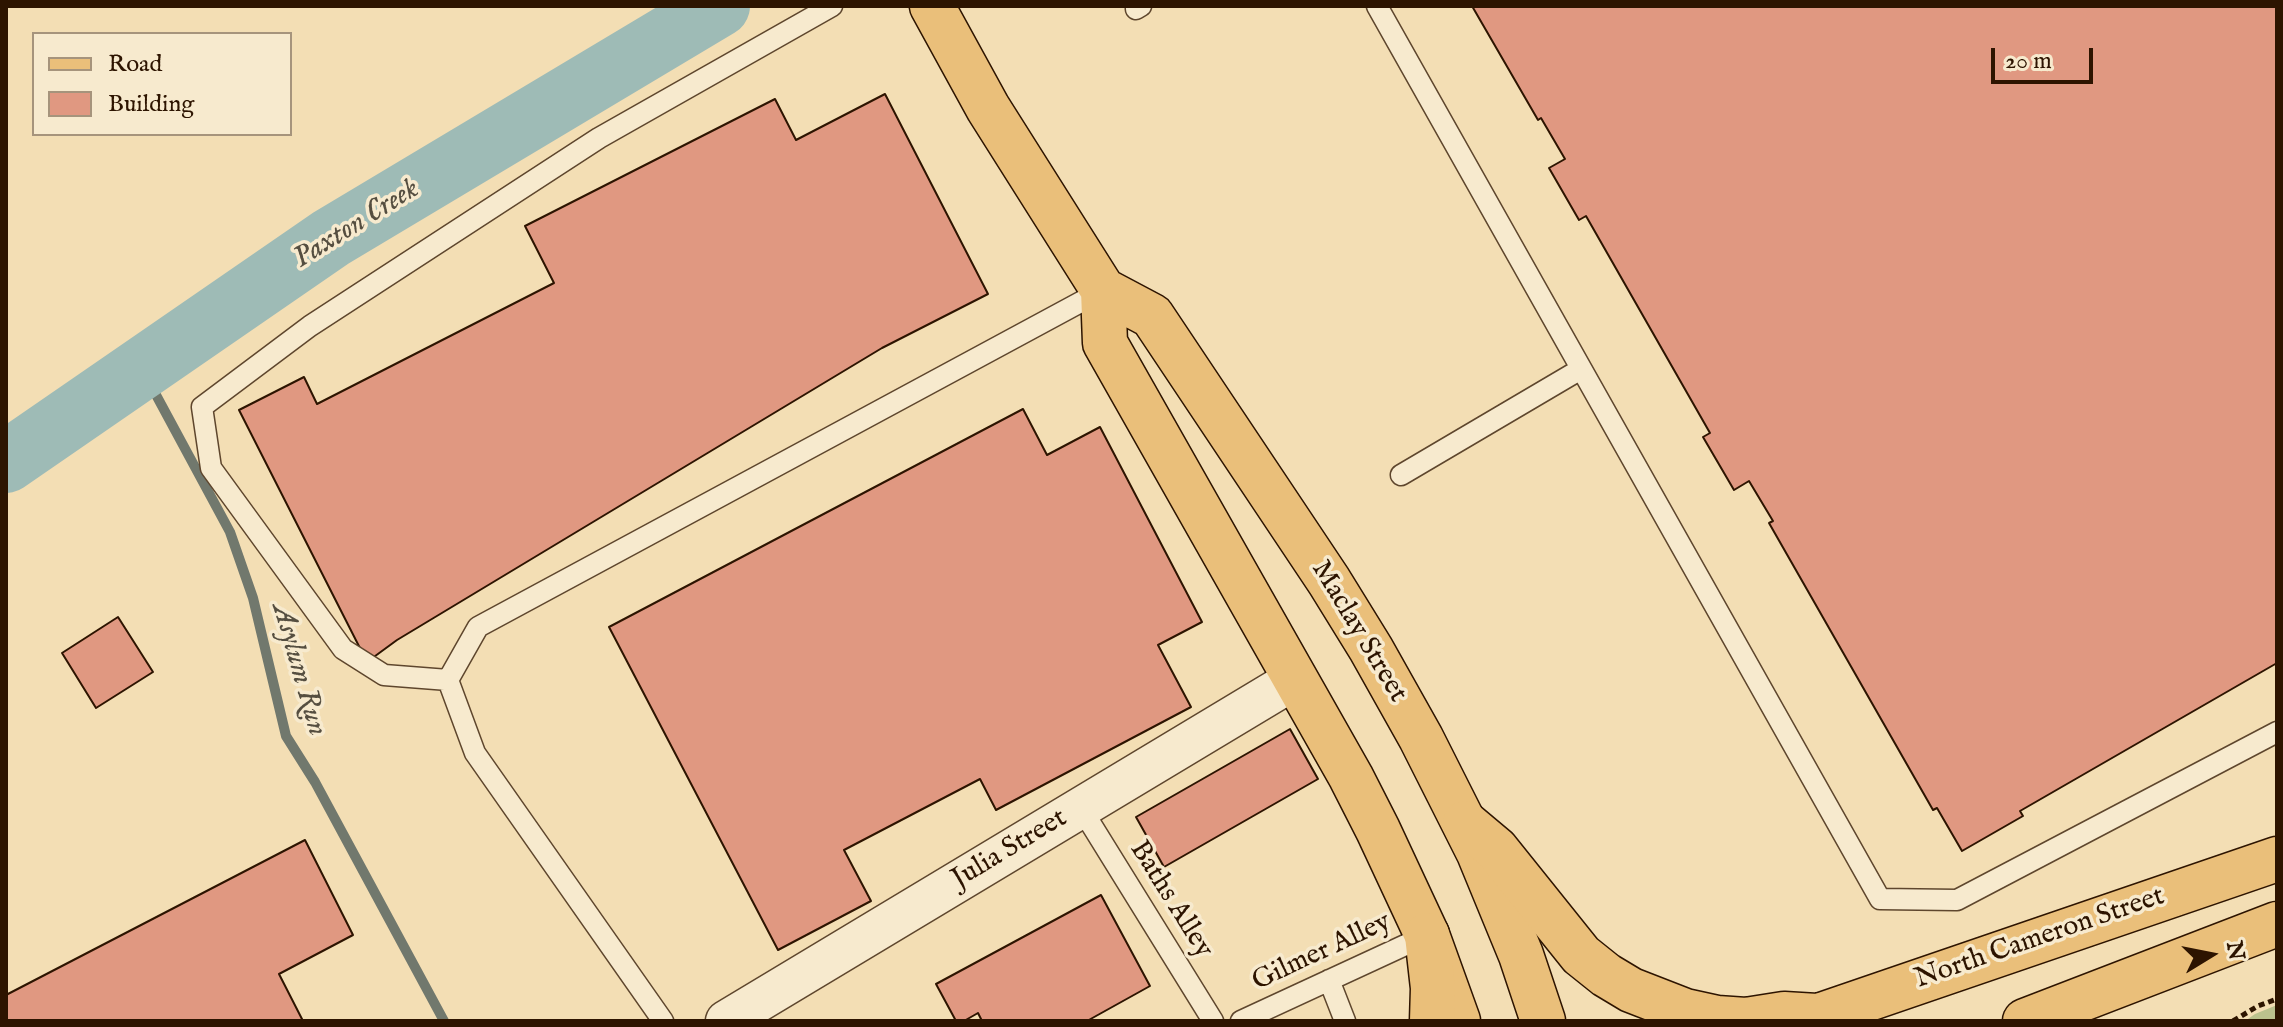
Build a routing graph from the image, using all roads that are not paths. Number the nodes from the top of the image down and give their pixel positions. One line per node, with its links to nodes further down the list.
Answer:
1 (832, 6): 8 (lane)
2 (932, 6): 4 (main road, Maclay Street)
3 (1377, 6): 5 (lane)
4 (1103, 290): 7 (main road); 8 (lane); 11 (main road, Maclay Street)
5 (1581, 369): 6 (lane); 9 (lane)
6 (1401, 475)
7 (1295, 679): 10 (street, Julia Street); 14 (main road)
8 (448, 680): 17 (lane)
9 (2277, 732)
10 (1081, 808): 18 (street, Julia Street); 19 (lane, Baths Alley)
11 (1465, 823): 16 (main road); 24 (main road, Maclay Street)
12 (2277, 859): 16 (main road, North Cameron Street)
13 (2277, 924): 25 (main road)
14 (1427, 935): 15 (lane, Gilmer Alley); 22 (main road); 23 (main road)
15 (1329, 980): 20 (lane, Gilmer Alley); 21 (lane)
16 (1810, 1018)
17 (663, 1021)
18 (726, 1021)
19 (1213, 1021)
20 (1241, 1021)
21 (1345, 1021)
22 (1432, 1021)
23 (1458, 1021)
24 (1543, 1021)
25 (2025, 1021)

